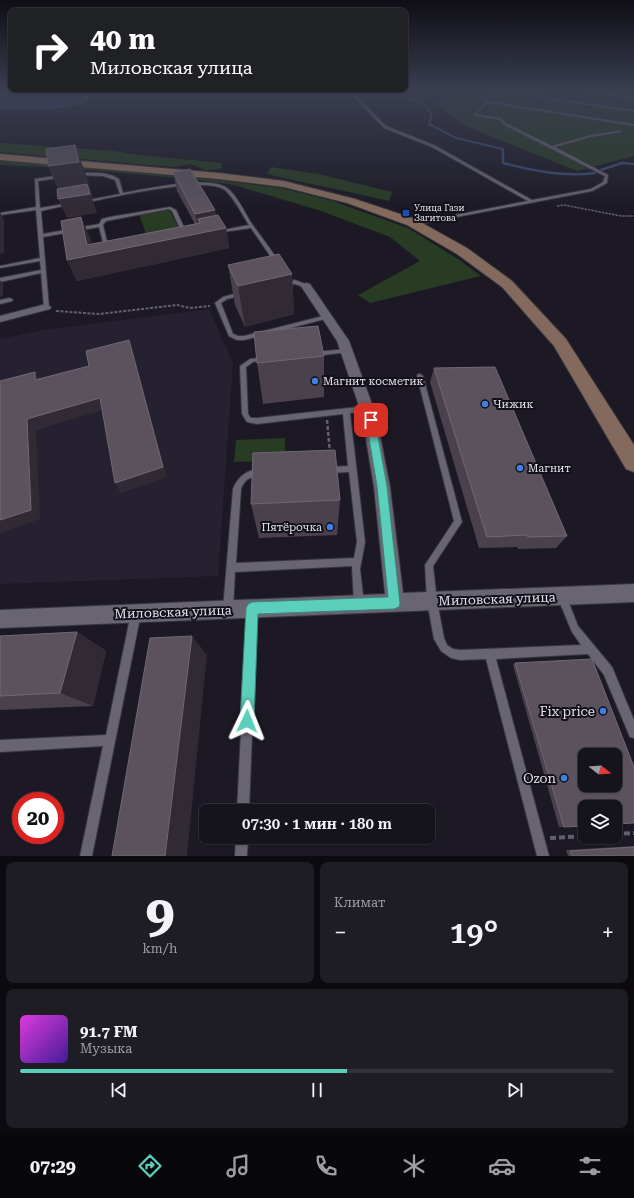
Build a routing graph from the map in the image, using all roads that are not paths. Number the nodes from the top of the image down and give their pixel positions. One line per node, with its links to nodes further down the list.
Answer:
1 (395, 131): 7 (lane)
2 (519, 131): 4 (lane)
3 (620, 131): 4 (lane)
4 (552, 147): 7 (lane)
5 (0, 157): 10 (main road)
6 (122, 195): 8 (lane); 8 (lane); 12 (lane)
7 (532, 202): 10 (lane)
8 (38, 208): 9 (lane); 14 (lane)
9 (0, 214)
10 (415, 224): 36 (main road)
11 (101, 225): 14 (lane); 15 (lane); 16 (lane)
12 (252, 226): 13 (lane); 17 (lane)
13 (209, 234)
14 (40, 236): 18 (lane)
15 (180, 240)
16 (111, 253)
17 (273, 256)
18 (42, 259): 19 (lane); 20 (lane)
19 (0, 267)
20 (43, 271): 21 (lane); 27 (lane)
21 (0, 280)
22 (281, 285): 23 (lane)
23 (306, 286): 28 (street)
24 (246, 293): 28 (lane)
25 (10, 300): 26 (lane)
26 (0, 302)
27 (46, 307): 29 (street)
28 (327, 317): 30 (street)
29 (0, 318)
30 (347, 351): 31 (lane); 34 (street)
31 (304, 355)
32 (274, 358): 35 (lane)
33 (420, 376): 44 (lane)
34 (367, 409): 35 (lane); 45 (street)
35 (346, 412): 37 (lane)
36 (634, 463)
37 (352, 469): 38 (lane); 40 (lane)
38 (328, 470)
39 (269, 472): 41 (lane)
40 (357, 562): 41 (lane); 46 (lane)
41 (231, 568): 48 (lane)
42 (634, 593): 43 (street, Миловская улица)
43 (562, 596): 44 (street, Миловская улица); 51 (lane)
44 (432, 601): 45 (street, Миловская улица); 52 (lane)
45 (394, 603): 46 (street, Миловская улица)
46 (359, 604): 47 (street, Миловская улица)
47 (252, 608): 48 (street, Миловская улица); 56 (lane)
48 (228, 609): 49 (street, Миловская улица)
49 (136, 613): 50 (street, Миловская улица); 54 (lane)
50 (0, 618)
51 (591, 648): 52 (lane); 53 (lane)
52 (490, 654): 60 (lane)
53 (634, 734)
54 (110, 740): 55 (lane); 58 (lane)
55 (0, 746)
56 (243, 804)
57 (242, 844): 59 (lane)
58 (86, 856)
59 (241, 856)
60 (543, 856)

